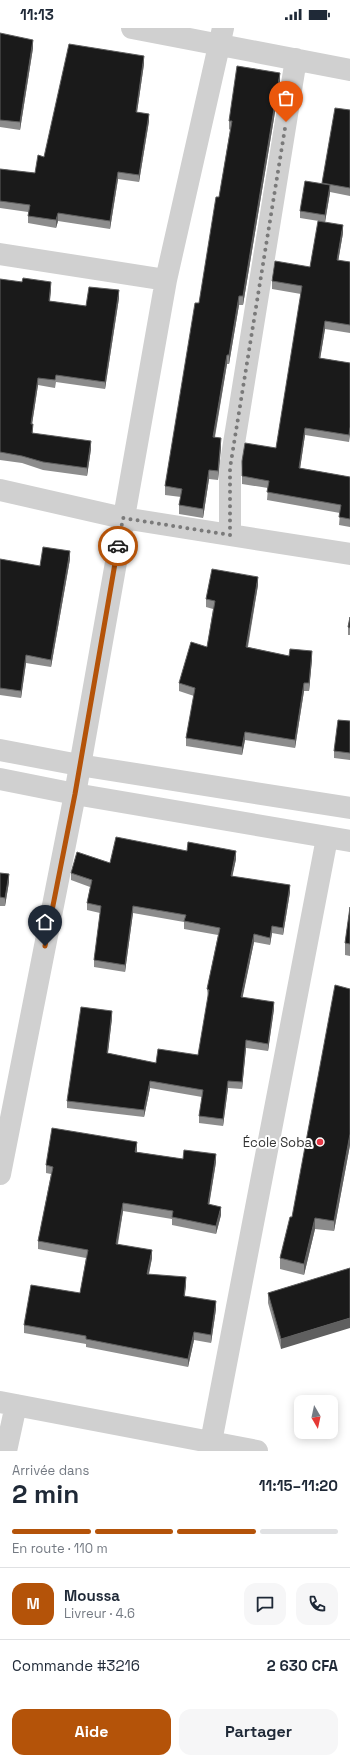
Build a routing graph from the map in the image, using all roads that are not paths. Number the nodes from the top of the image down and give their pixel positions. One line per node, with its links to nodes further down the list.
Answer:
1 (132, 28): 2 (street)
2 (222, 36): 3 (street); 6 (street)
3 (296, 59): 4 (street); 9 (street)
4 (350, 70)
5 (0, 254): 6 (street)
6 (166, 280): 8 (street)
7 (0, 490): 8 (street)
8 (123, 518): 9 (street); 12 (street)
9 (230, 535): 10 (street)
10 (350, 554)
11 (0, 750): 12 (street)
12 (79, 765): 14 (street); 15 (street)
13 (0, 779): 14 (street)
14 (75, 794): 16 (street); 18 (street)
15 (350, 808)
16 (327, 838): 17 (street); 20 (street)
17 (350, 841)
18 (0, 1174)
19 (8, 1403): 20 (street); 21 (street)
20 (211, 1442): 22 (street)
21 (6, 1451)
22 (257, 1451)

